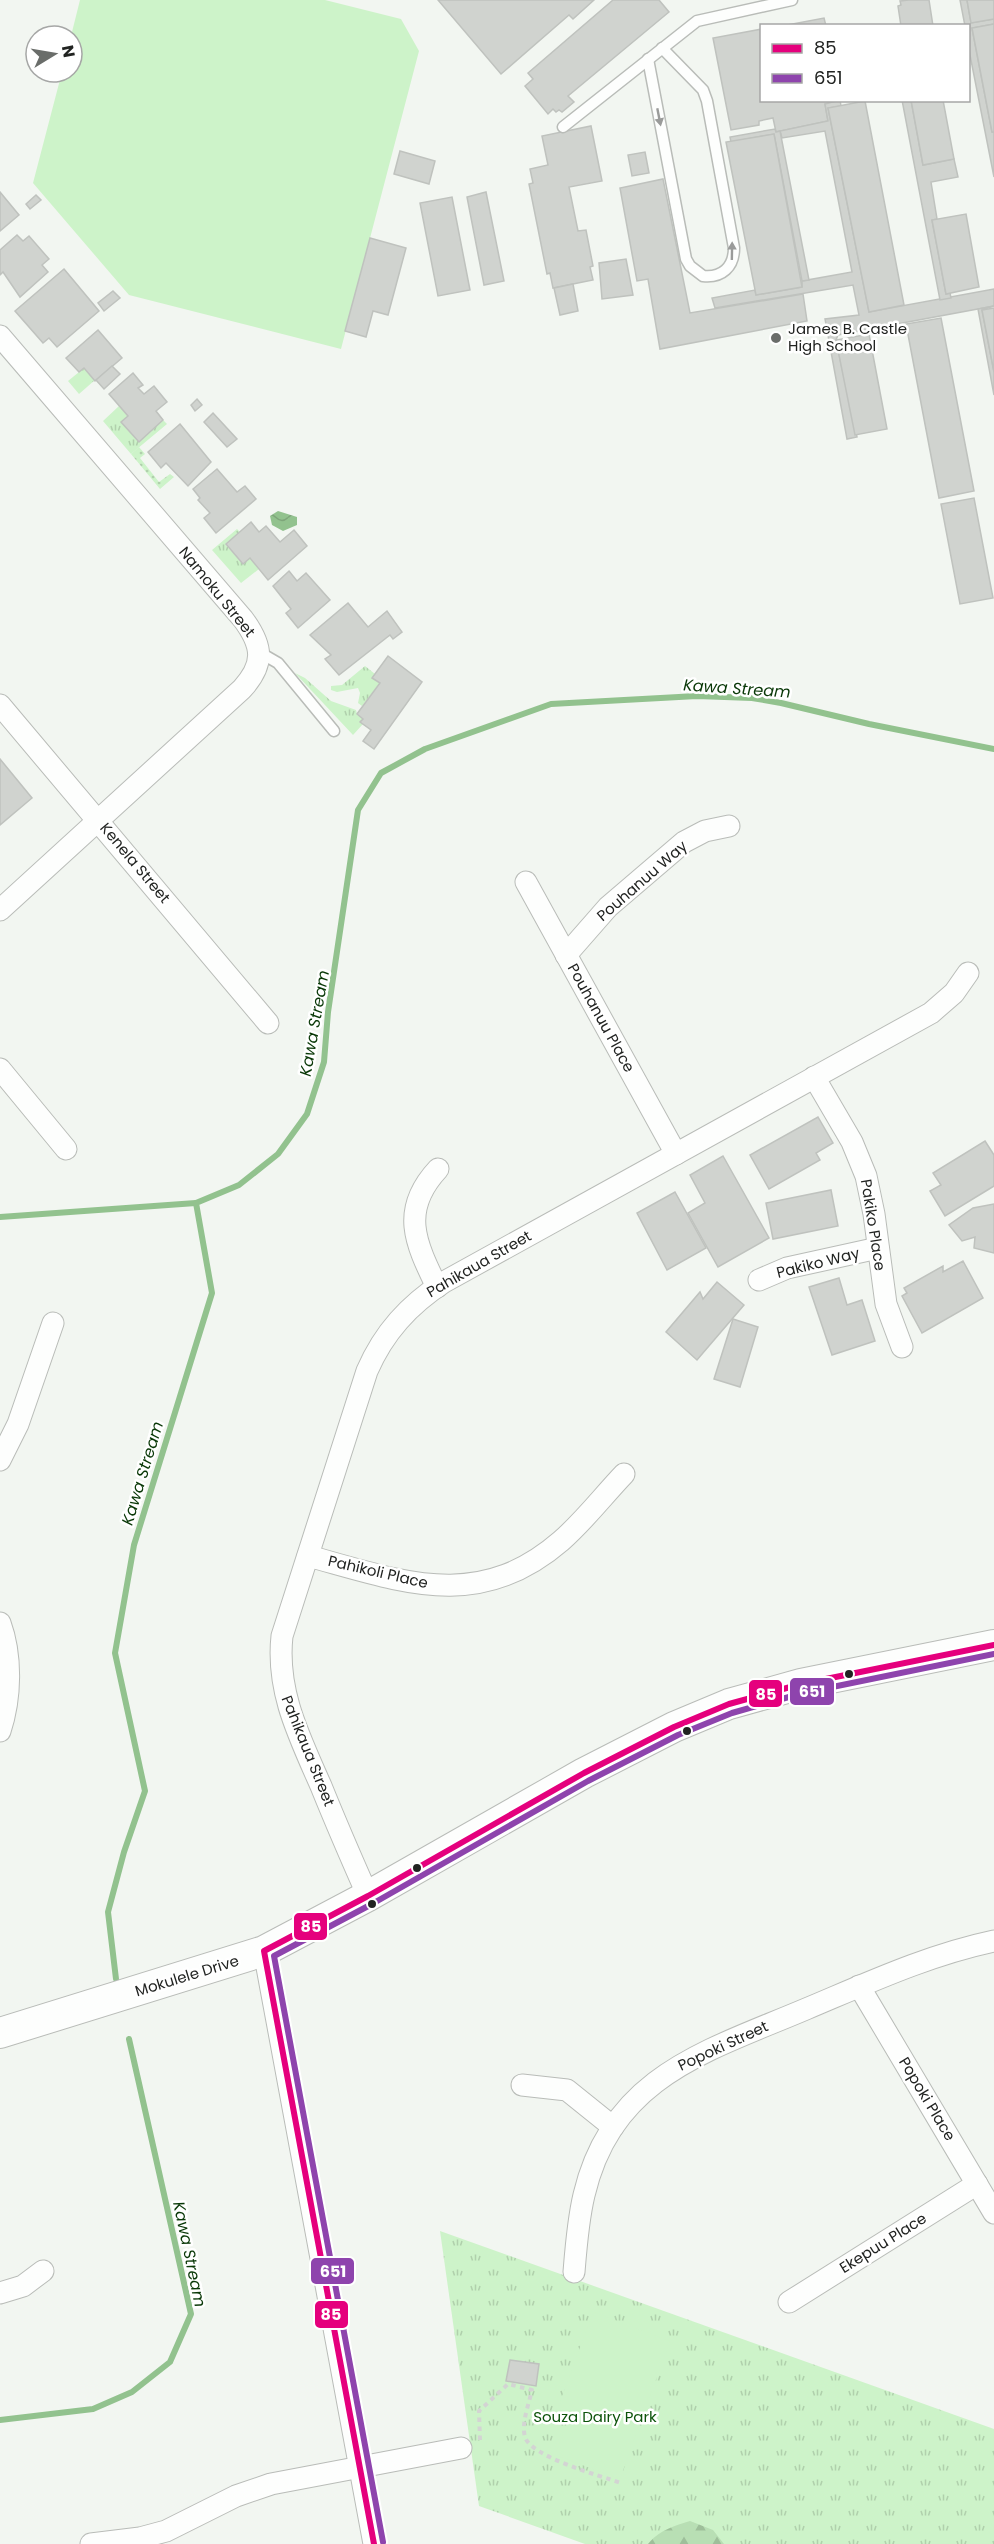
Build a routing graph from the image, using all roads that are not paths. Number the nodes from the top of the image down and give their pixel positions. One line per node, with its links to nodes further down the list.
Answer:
1 (792, 0): 2 (lane)
2 (662, 48): 3 (lane); 3 (lane, one-way to 2)
3 (648, 59): 4 (lane)
4 (563, 126)
5 (0, 336): 6 (street, Namoku Street)
6 (259, 652): 8 (lane); 9 (street, Namoku Street)
7 (0, 705): 9 (street, Kenela Street)
8 (334, 731)
9 (99, 819): 12 (street, Namoku Street); 15 (street, Kenela Street)
10 (729, 826): 13 (street, Pouhanuu Way)
11 (526, 882): 13 (street, Pouhanuu Place)
12 (0, 910)
13 (566, 955): 19 (street, Pouhanuu Place)
14 (968, 973): 17 (street, Pahikaua Street)
15 (268, 1023)
16 (0, 1069): 18 (street)
17 (814, 1077): 19 (street, Pahikaua Street); 21 (street, Pakiko Place)
18 (66, 1149)
19 (676, 1154): 23 (street, Pahikaua Street)
20 (438, 1169): 23 (street)
21 (878, 1248): 22 (street, Pakiko Way); 25 (street, Pakiko Place)
22 (759, 1280)
23 (436, 1287): 28 (street, Pahikaua Street)
24 (52, 1323): 26 (street)
25 (902, 1347)
26 (0, 1460)
27 (624, 1474): 28 (street, Pahikoli Place)
28 (308, 1556): 32 (street, Pahikaua Street)
29 (0, 1623): 31 (street)
30 (994, 1645): 32 (street, Mokulele Drive)
31 (0, 1731)
32 (368, 1896): 34 (street, Mokulele Drive)
33 (994, 1941): 35 (street, Popoki Street)
34 (264, 1952): 36 (street, Mokulele Drive); 46 (street)
35 (859, 1986): 38 (street, Popoki Street); 39 (street, Popoki Place)
36 (0, 2033)
37 (522, 2085): 38 (street)
38 (613, 2127): 42 (street, Popoki Street)
39 (977, 2184): 40 (street, Popoki Place); 44 (street, Ekepuu Place)
40 (994, 2213)
41 (43, 2271): 43 (street)
42 (574, 2272)
43 (0, 2293)
44 (789, 2302)
45 (461, 2448): 46 (street)
46 (360, 2466): 47 (street); 49 (street)
47 (123, 2543): 48 (street)
48 (91, 2544)
49 (375, 2544)

